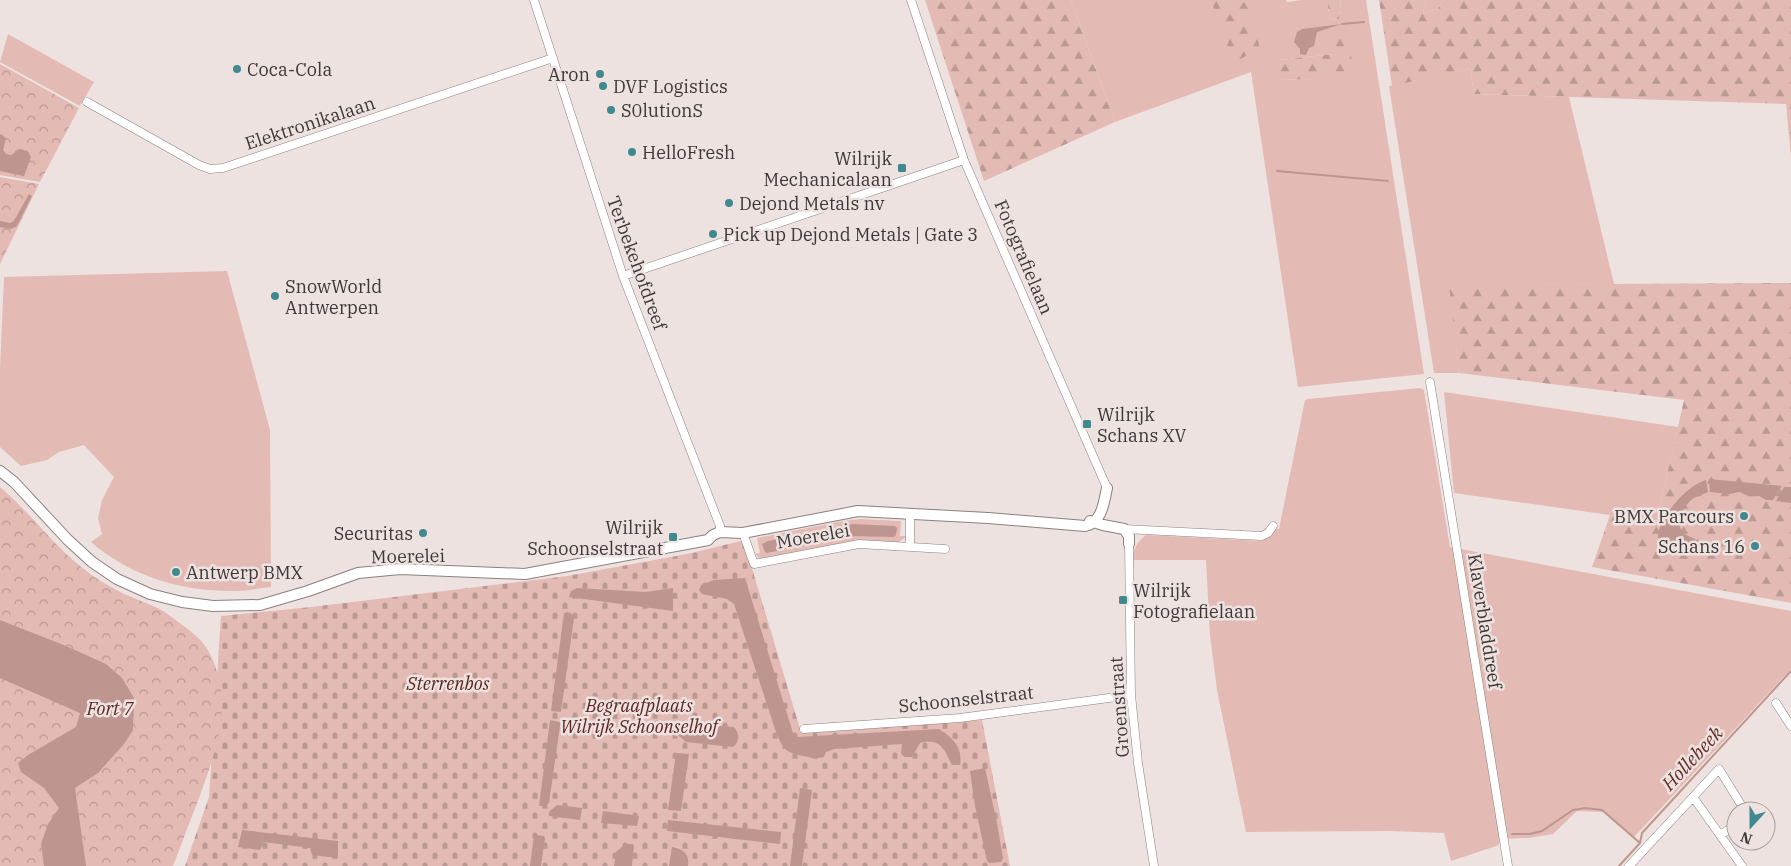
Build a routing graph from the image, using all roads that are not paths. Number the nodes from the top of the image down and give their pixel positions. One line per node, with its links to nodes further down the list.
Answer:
1 (534, 0): 3 (street, Terbekehofdreef)
2 (911, 0): 5 (street, Fotografielaan)
3 (553, 58): 4 (street, Elektronikalaan); 6 (street, Terbekehofdreef)
4 (87, 102)
5 (964, 160): 6 (street); 9 (street, Fotografielaan)
6 (623, 276): 14 (street, Terbekehofdreef)
7 (1430, 382): 28 (street, Klaverbladdreef)
8 (0, 471): 14 (street, Moerelei)
9 (1107, 488): 11 (street, Fotografielaan)
10 (910, 514): 11 (street, Moerelei); 15 (street, Moerelei); 17 (street)
11 (1095, 521): 13 (street, Moerelei)
12 (1273, 526): 13 (street, Moerelei)
13 (1124, 529): 16 (street)
14 (720, 532): 15 (street, Moerelei)
15 (743, 533): 17 (street, Moerelei)
16 (1129, 544): 19 (street, Groenstraat)
17 (910, 547): 18 (street, Moerelei)
18 (945, 549)
19 (1131, 695): 22 (street, Schoonselstraat); 27 (street, Groenstraat)
20 (1776, 703): 21 (street)
21 (1791, 726)
22 (804, 729)
23 (1693, 797): 24 (street); 26 (street); 29 (street)
24 (1739, 801)
25 (1726, 831): 26 (street)
26 (1720, 835): 30 (street)
27 (1154, 866)
28 (1508, 866)
29 (1629, 866)
30 (1742, 866)

